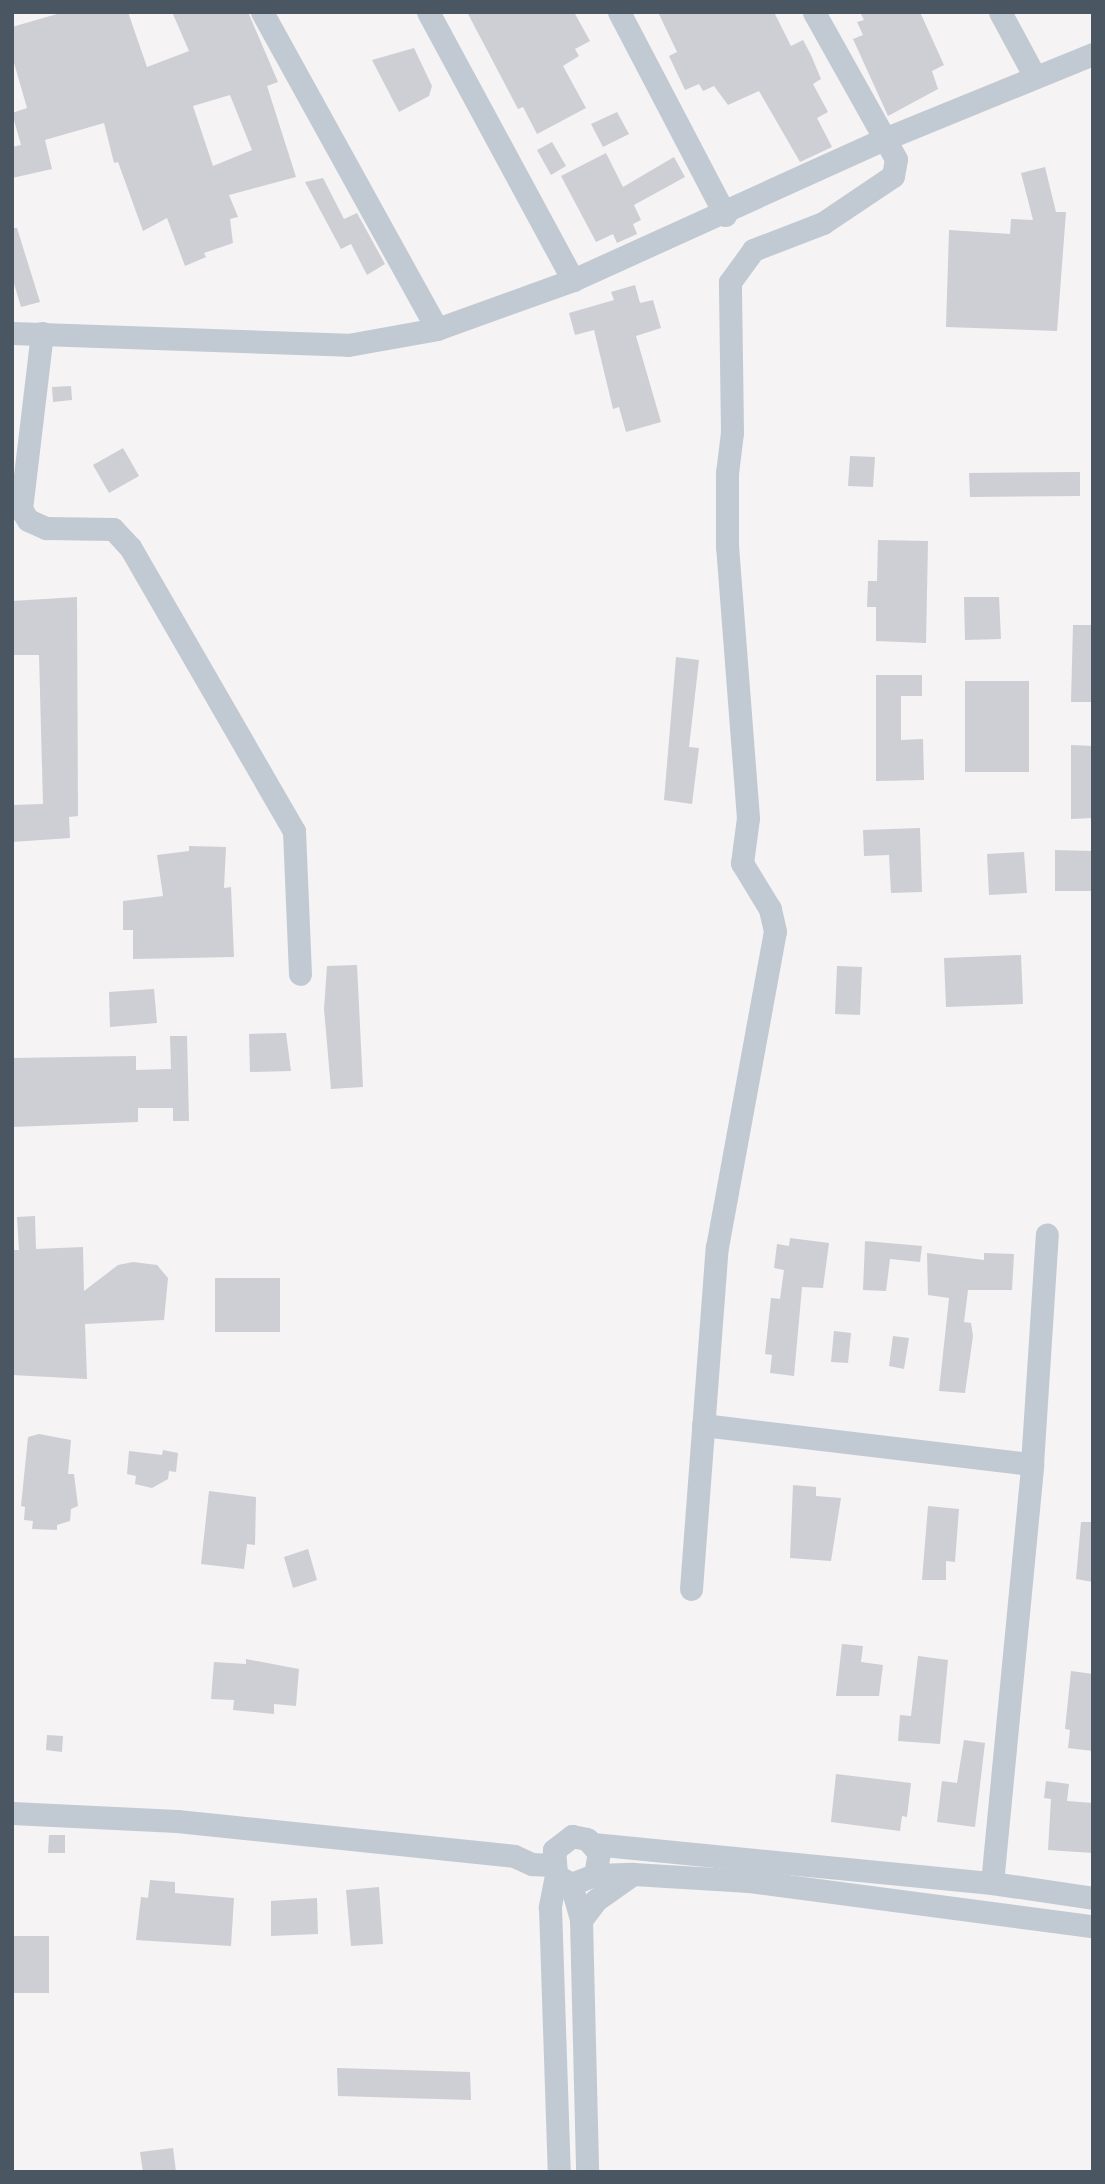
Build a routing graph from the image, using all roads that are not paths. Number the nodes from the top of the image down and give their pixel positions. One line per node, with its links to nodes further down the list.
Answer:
1 (261, 12): 11 (street)
2 (428, 12): 10 (street)
3 (619, 12): 9 (street)
4 (814, 12): 8 (street)
5 (1000, 12): 7 (street)
6 (1093, 54): 7 (street)
7 (1035, 77): 8 (street)
8 (882, 139): 9 (street); 16 (street)
9 (725, 215): 10 (street)
10 (573, 280): 11 (street)
11 (437, 328): 13 (street)
12 (12, 333): 13 (street)
13 (42, 333): 14 (street)
14 (300, 974)
15 (1047, 1234): 17 (street)
16 (704, 1425): 17 (street); 18 (street)
17 (1032, 1464): 24 (street)
18 (691, 1589)
19 (12, 1813): 21 (street)
20 (593, 1843): 21 (street); 23 (street); 24 (street)
21 (559, 1867): 23 (street); 26 (street); 28 (street)
22 (633, 1874): 23 (street); 26 (street); 27 (street)
23 (595, 1875)
24 (992, 1883): 25 (street)
25 (1093, 1898)
26 (581, 1920): 29 (street)
27 (1093, 1926)
28 (559, 2172)
29 (587, 2172)

